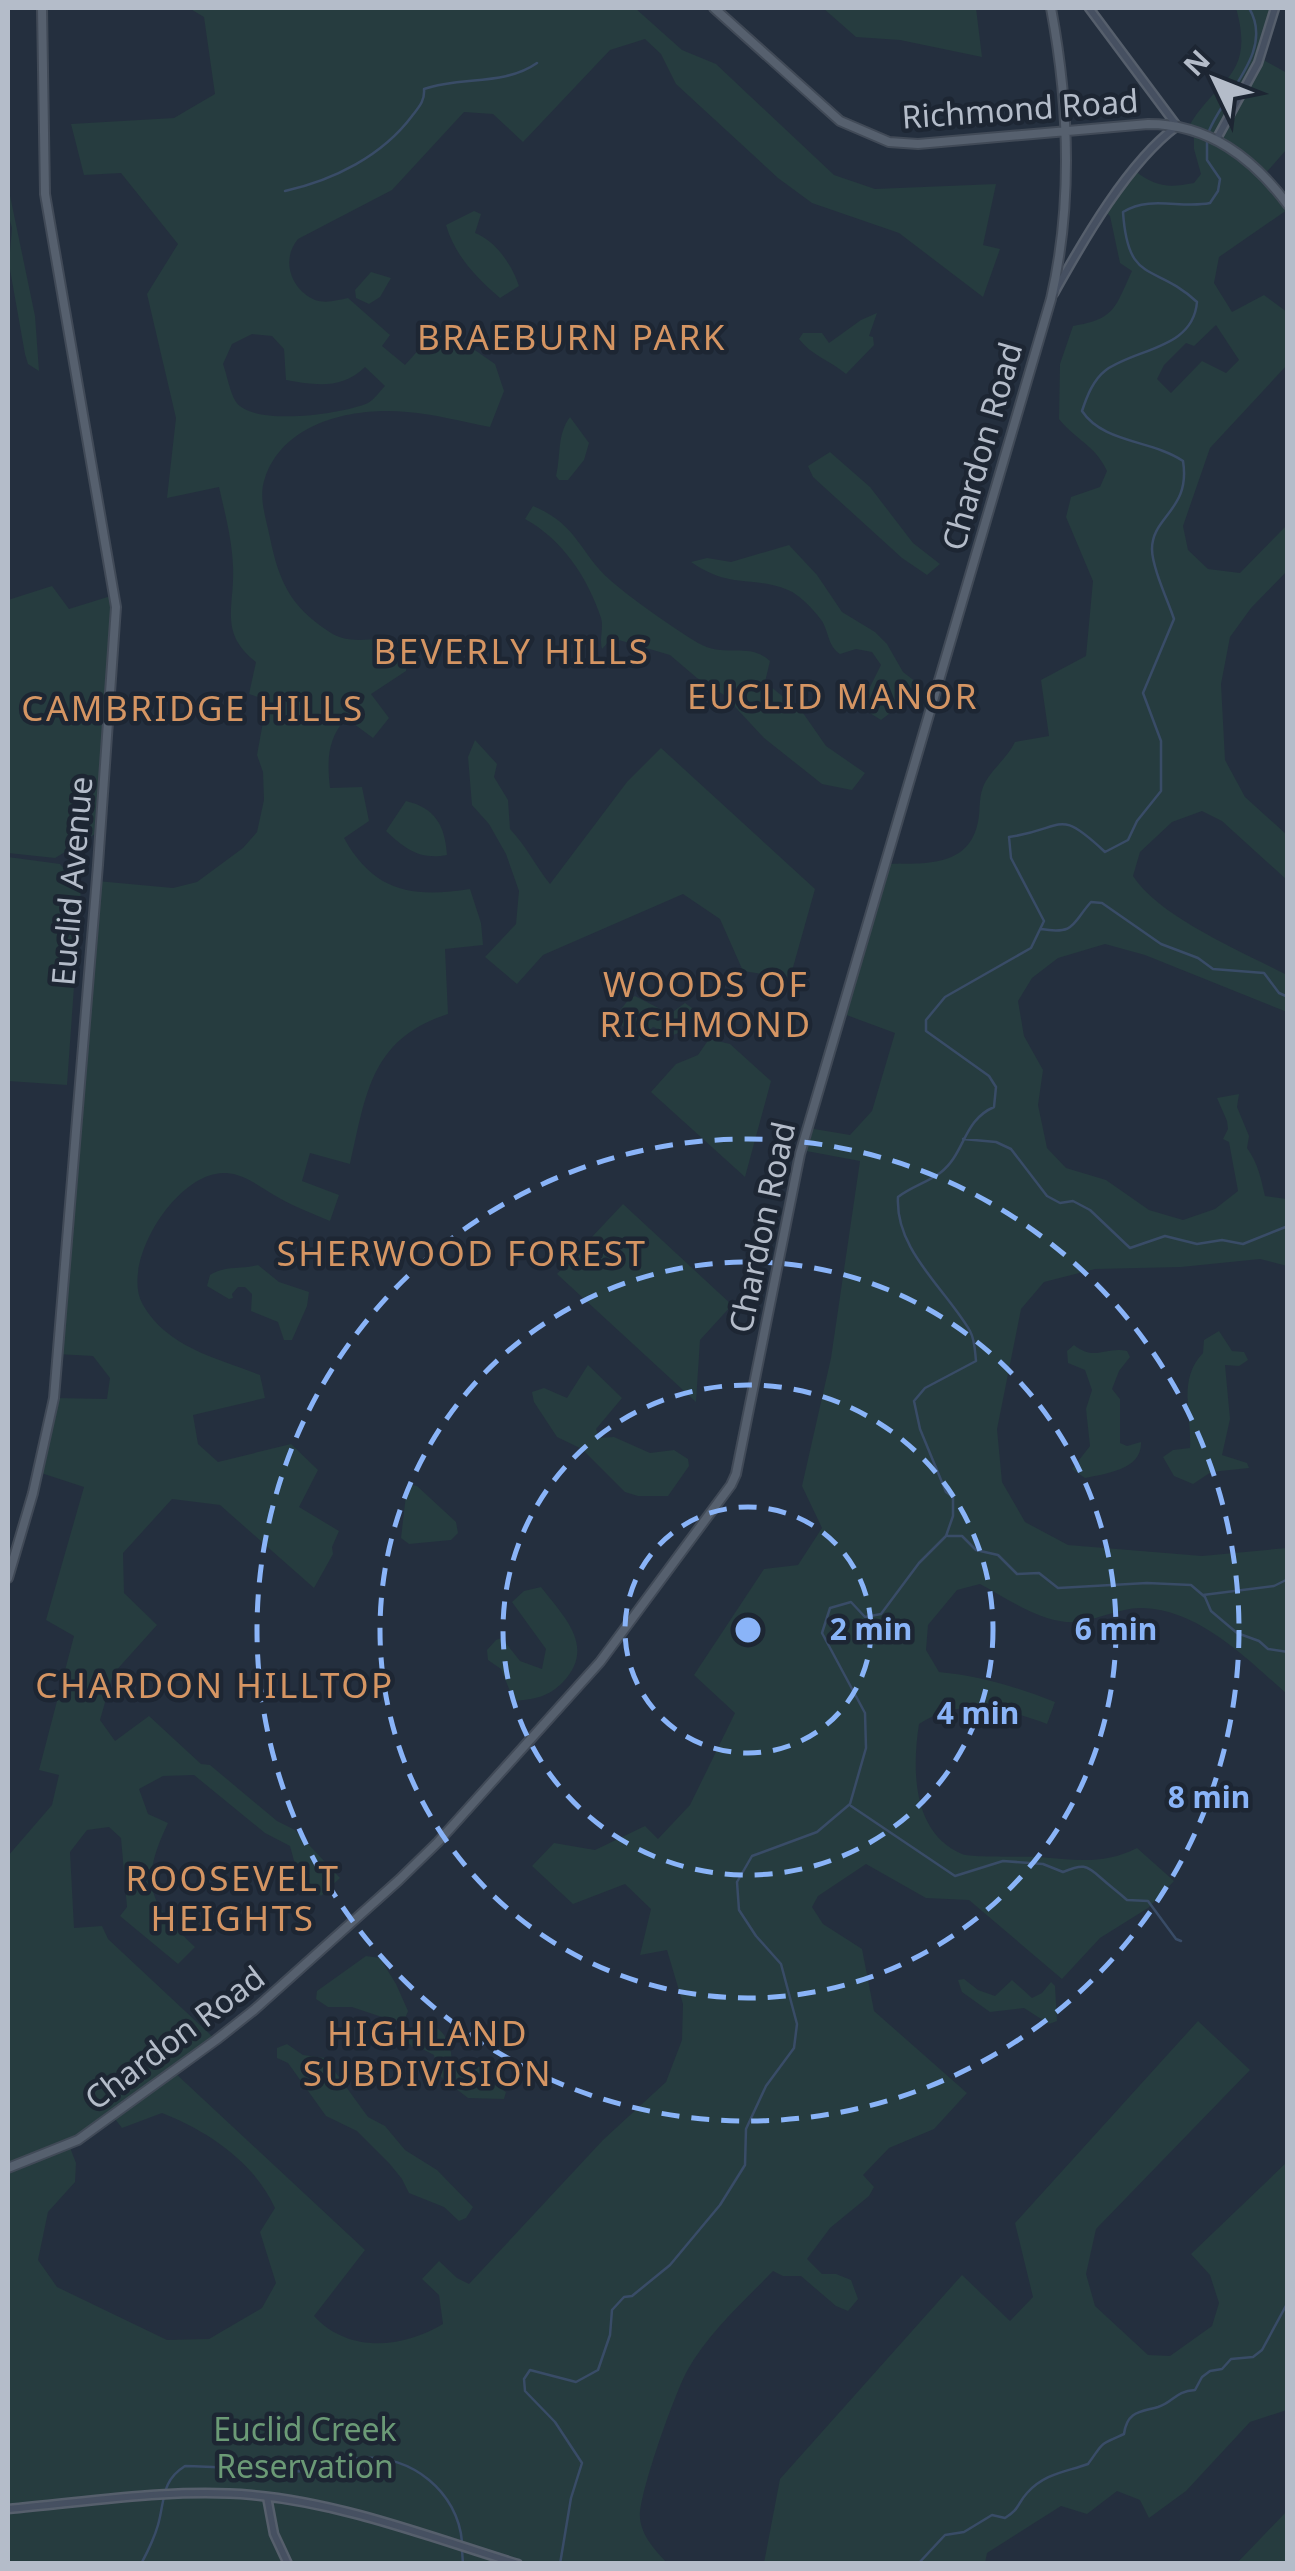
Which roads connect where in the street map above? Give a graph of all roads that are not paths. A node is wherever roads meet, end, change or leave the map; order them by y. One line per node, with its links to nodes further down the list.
1 (42, 8): 11 (main road, Euclid Avenue)
2 (714, 8): 7 (main road, Richmond Road)
3 (1051, 8): 7 (main road, Chardon Road)
4 (1089, 8): 6 (street)
5 (1275, 8): 8 (street)
6 (1177, 126): 7 (main road, Richmond Road); 8 (main road, Richmond Road); 10 (street)
7 (1065, 131): 10 (main road, Chardon Road)
8 (1216, 140): 9 (main road, Richmond Road)
9 (1288, 205)
10 (1051, 299): 12 (main road, Chardon Road)
11 (8, 1578)
12 (8, 2168)
13 (267, 2497): 14 (street); 15 (street); 16 (street)
14 (8, 2510)
15 (288, 2564)
16 (518, 2564)

